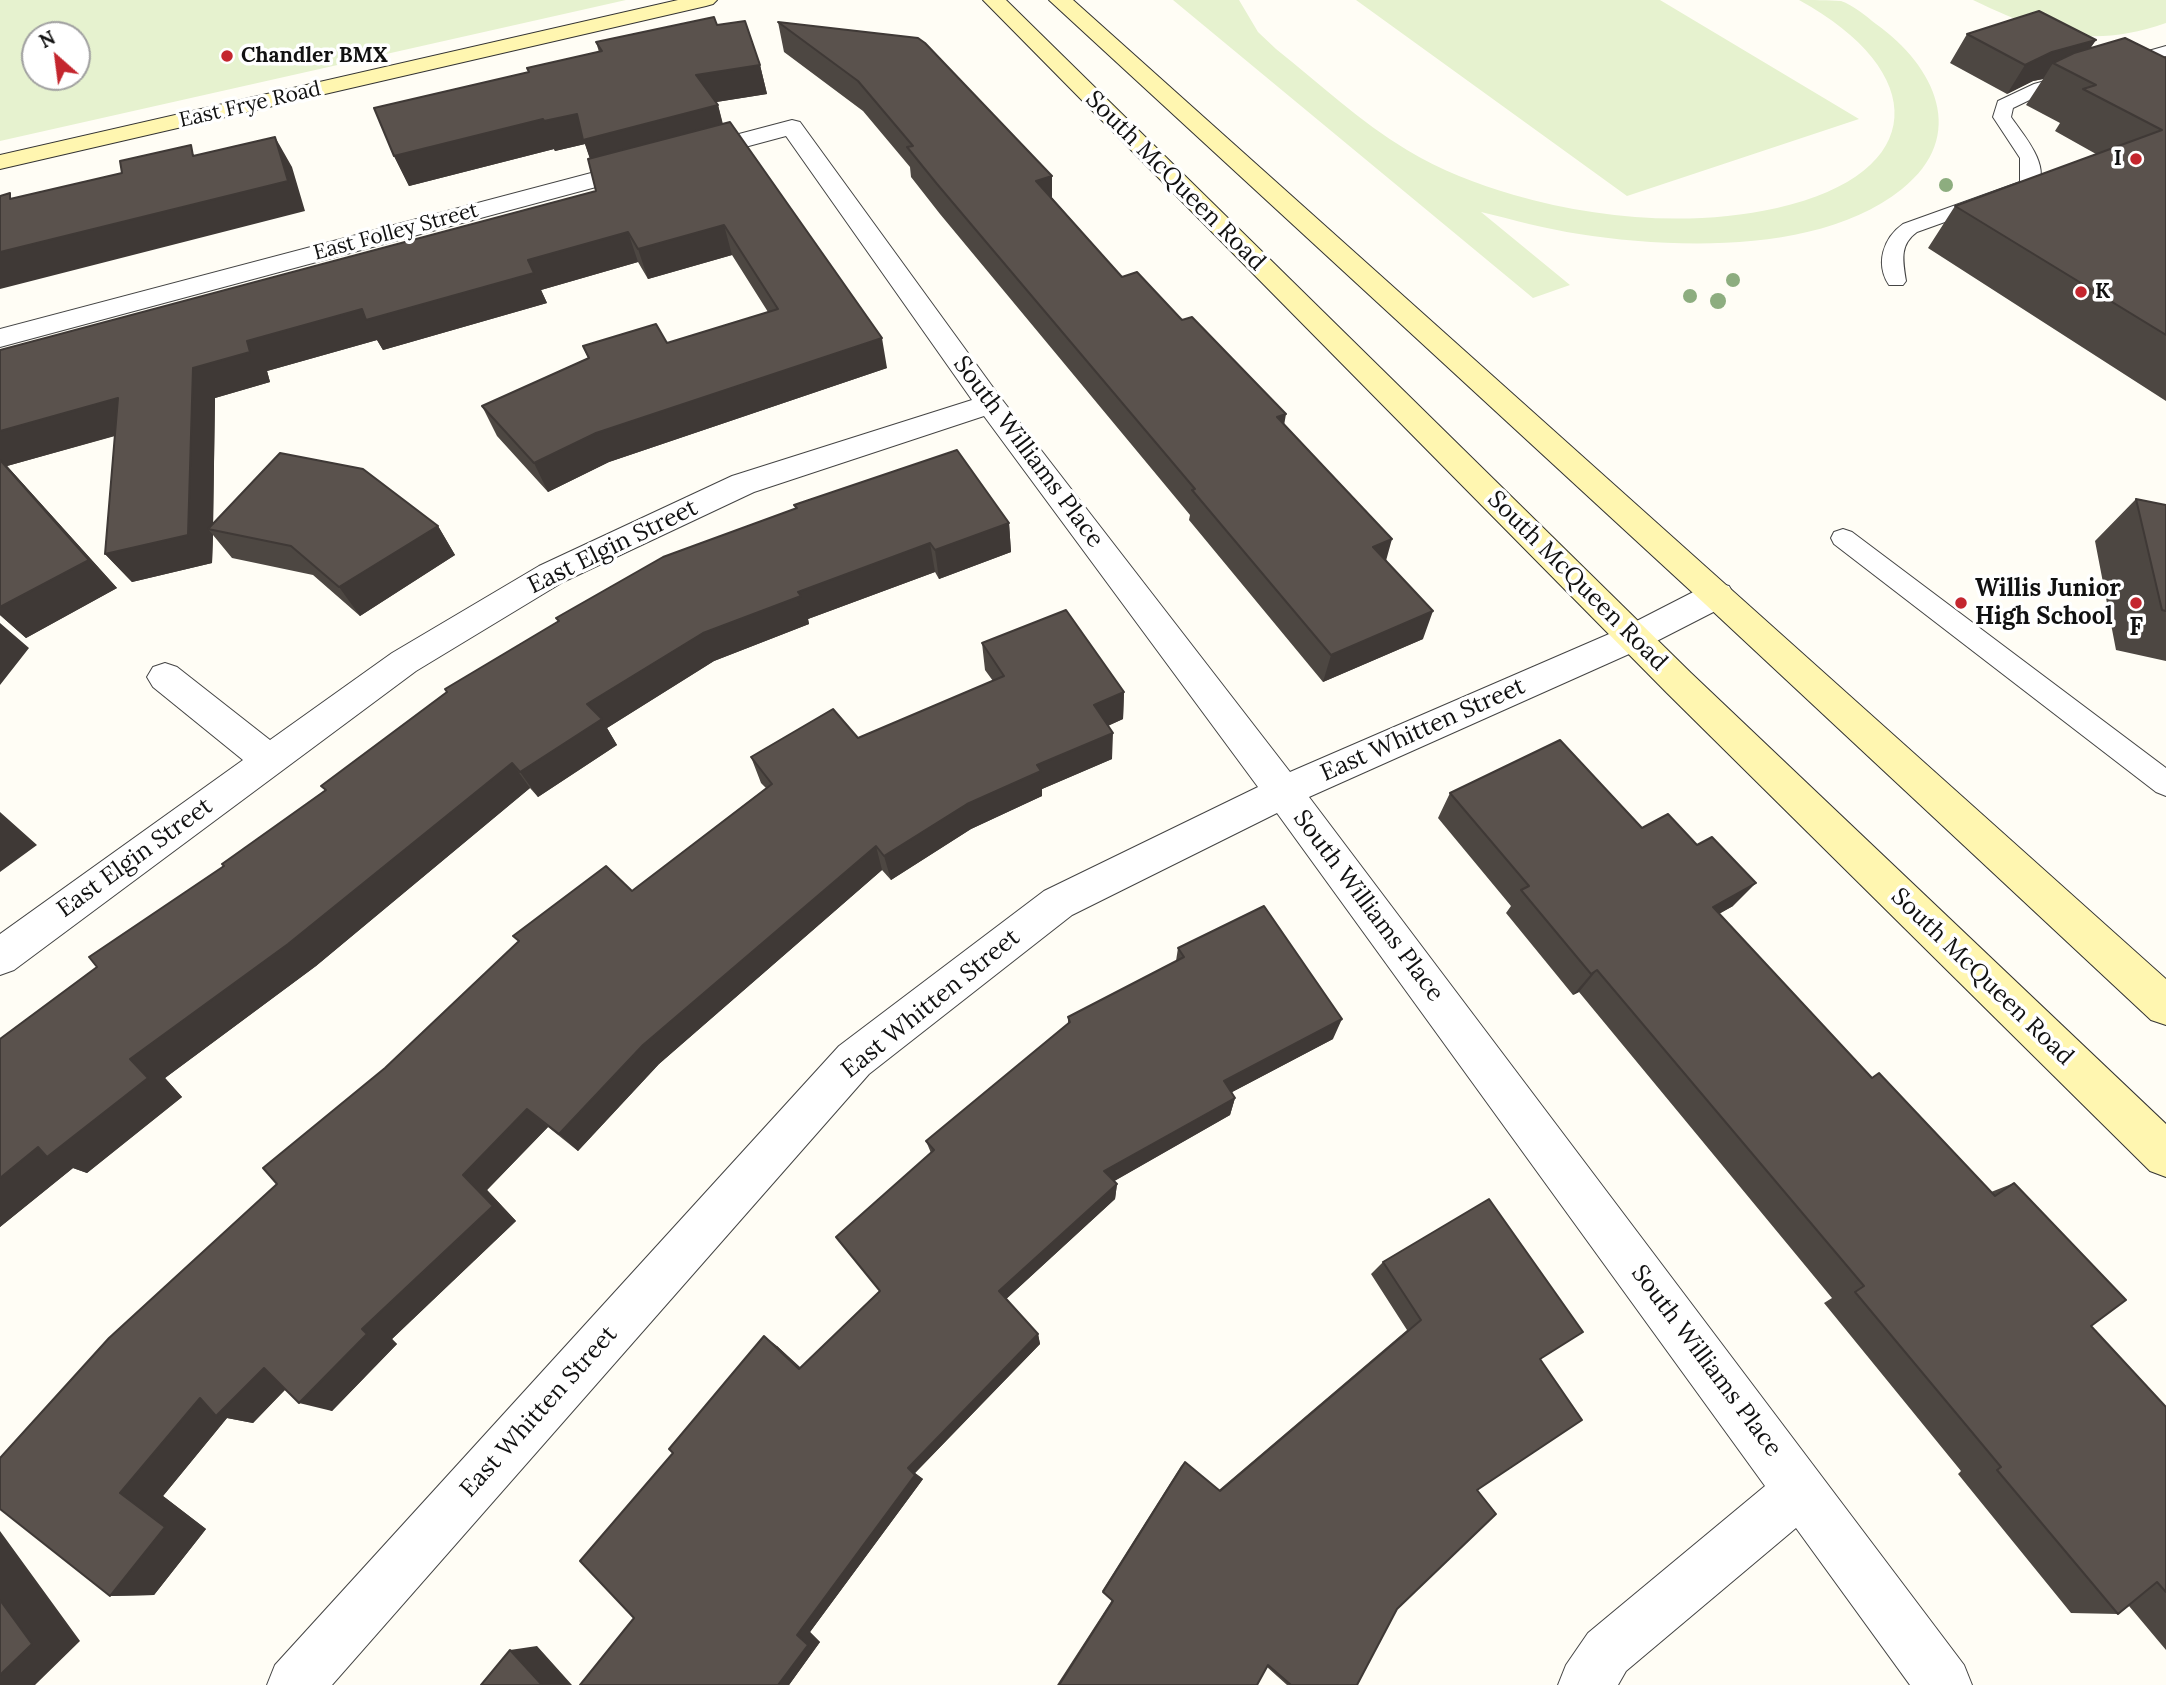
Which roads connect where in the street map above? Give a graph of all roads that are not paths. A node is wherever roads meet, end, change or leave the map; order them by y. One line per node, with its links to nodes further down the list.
1 (705, 0): 6 (main road, East Frye Road)
2 (994, 0): 12 (main road, South McQueen Road)
3 (1060, 0): 11 (main road, South McQueen Road)
4 (2166, 51): 7 (lane)
5 (792, 127): 8 (street, East Folley Street); 9 (street, South Williams Place)
6 (0, 162)
7 (1896, 281)
8 (0, 338)
9 (990, 404): 14 (street, East Elgin Street); 16 (street, South Williams Place)
10 (1843, 538): 15 (lane)
11 (1717, 595): 12 (street, East Whitten Street); 18 (main road, South McQueen Road)
12 (1635, 637): 16 (street, East Whitten Street); 19 (main road, South McQueen Road)
13 (165, 677): 14 (street)
14 (270, 760): 17 (street, East Elgin Street)
15 (2166, 784)
16 (1283, 792): 20 (street, South Williams Place); 21 (street, East Whitten Street)
17 (0, 957)
18 (2166, 1006)
19 (2166, 1155)
20 (1801, 1490): 22 (street); 23 (street, South Williams Place)
21 (295, 1685)
22 (1586, 1685)
23 (1944, 1685)

